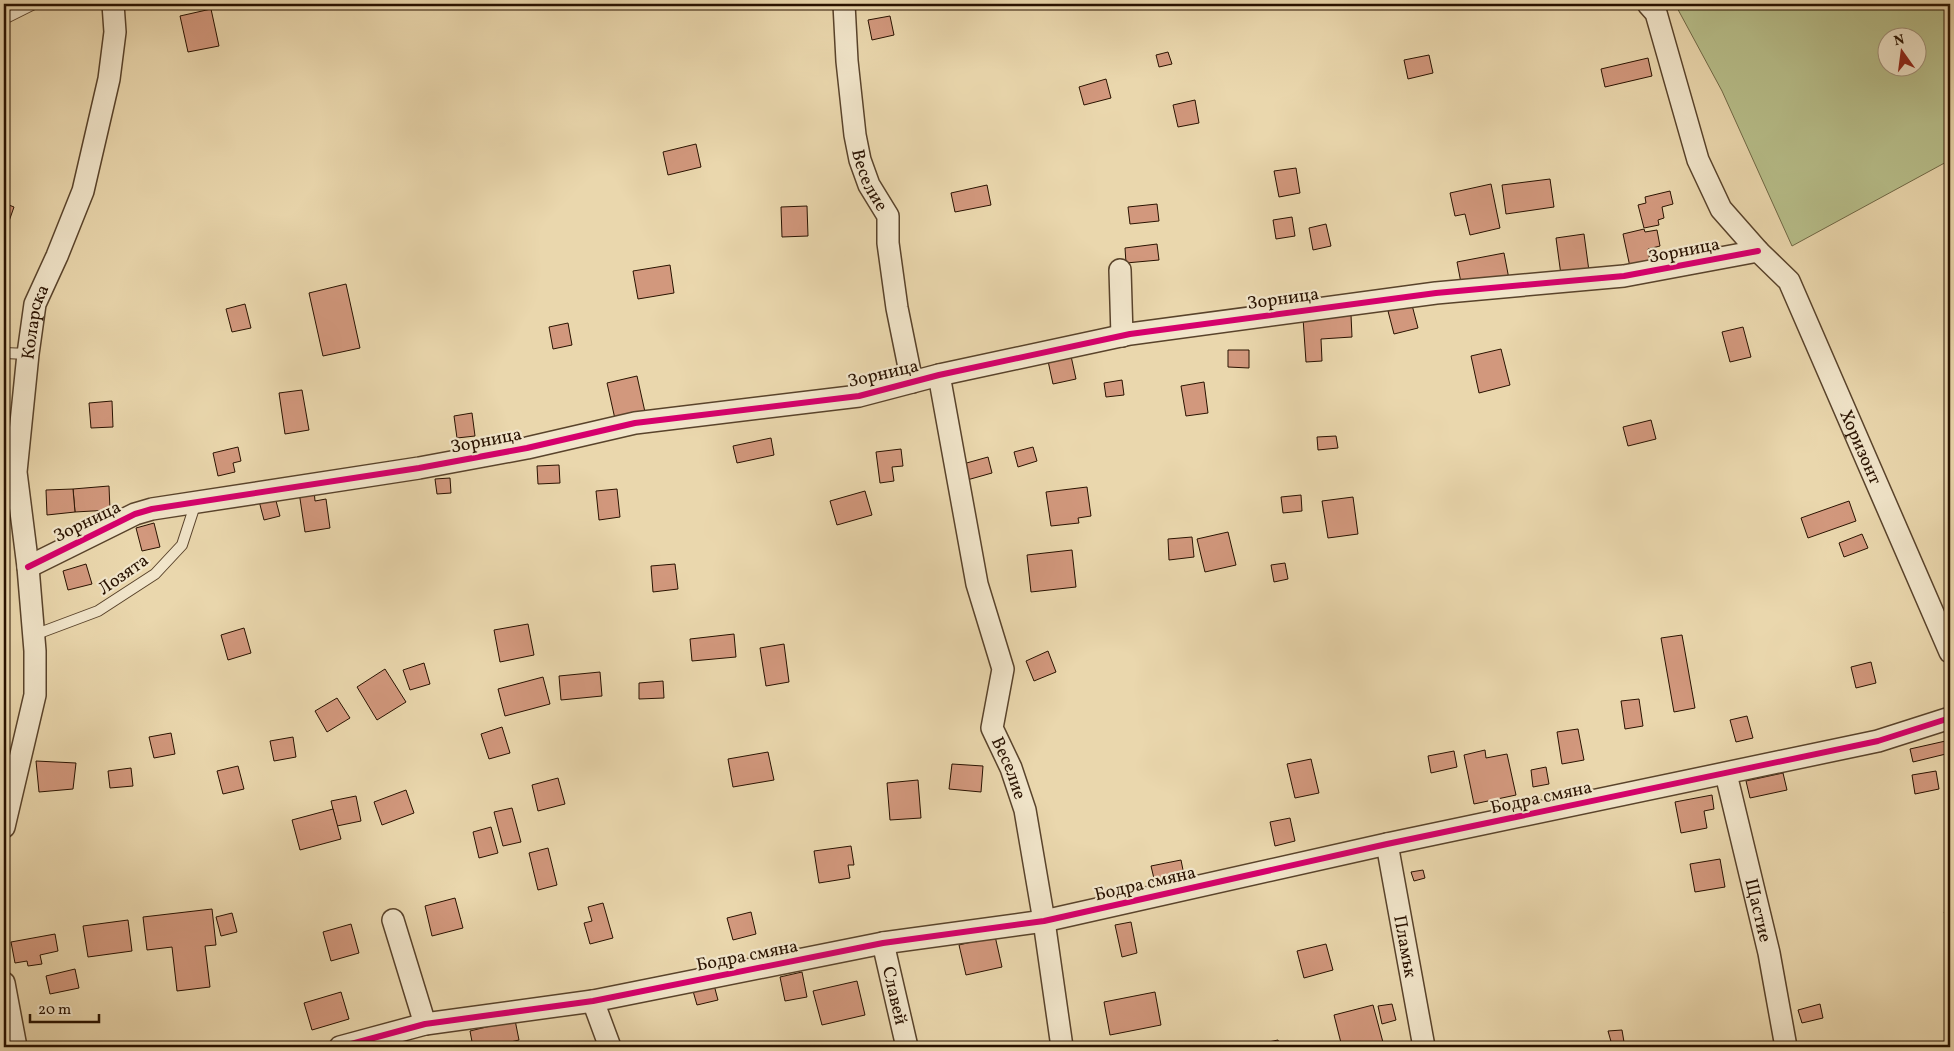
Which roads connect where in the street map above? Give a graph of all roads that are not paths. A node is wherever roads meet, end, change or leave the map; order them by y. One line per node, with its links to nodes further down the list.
1 (34, 4): 5 (lane)
2 (114, 4): 10 (street, Коларска)
3 (844, 4): 12 (street, Веселие)
4 (1648, 4): 6 (street, Хоризонт)
5 (4, 20)
6 (1758, 251): 8 (street, Зорница); 17 (street, Хоризонт)
7 (1120, 270): 8 (street)
8 (1122, 336): 11 (street, Зорница)
9 (4, 353): 10 (lane)
10 (28, 354): 13 (street, Коларска)
11 (939, 374): 12 (street, Зорница); 23 (street, Веселие)
12 (912, 382): 14 (street, Зорница)
13 (10, 472): 15 (street, Коларска)
14 (196, 502): 15 (street, Зорница); 16 (lane, Лозята)
15 (28, 567): 16 (street, Коларска)
16 (34, 635): 20 (street, Коларска)
17 (1950, 652)
18 (1950, 718): 19 (street, Бодра смяна)
19 (1726, 774): 21 (street, Бодра смяна); 34 (street, Щастие)
20 (4, 827)
21 (1387, 844): 23 (street, Бодра смяна); 33 (street, Пламък)
22 (393, 920): 27 (street)
23 (1044, 921): 24 (street, Бодра смяна); 32 (street, Веселие)
24 (883, 943): 26 (street, Бодра смяна); 31 (street, Славей)
25 (4, 983): 28 (street)
26 (593, 1001): 27 (street, Бодра смяна); 30 (street)
27 (425, 1024): 29 (street, Бодра смяна)
28 (16, 1047)
29 (340, 1047)
30 (610, 1047)
31 (907, 1047)
32 (1062, 1047)
33 (1424, 1047)
34 (1786, 1047)

